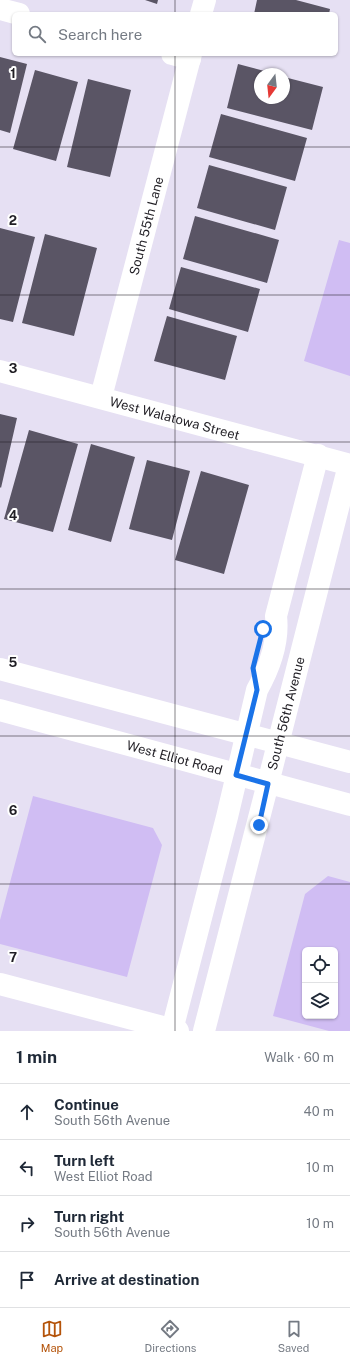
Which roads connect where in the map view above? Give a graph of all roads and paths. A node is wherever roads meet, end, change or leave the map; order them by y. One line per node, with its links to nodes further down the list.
1 (205, 0): 4 (street)
2 (0, 9): 3 (street)
3 (12, 12)
4 (202, 12)
5 (184, 56): 7 (street, South 55th Lane)
6 (0, 371): 7 (street, West Walatowa Street)
7 (101, 397): 8 (street, West Walatowa Street)
8 (318, 455): 9 (street, West Walatowa Street); 10 (street)
9 (350, 465): 11 (street, South 56th Avenue)
10 (276, 616): 11 (street); 14 (street)
11 (308, 625): 15 (street, South 56th Avenue)
12 (0, 669): 14 (street)
13 (0, 710): 17 (street, West Elliot Road)
14 (246, 734): 15 (street); 17 (street)
15 (278, 742): 16 (street); 18 (street, South 56th Avenue)
16 (350, 762)
17 (236, 775): 18 (street, West Elliot Road); 21 (street)
18 (268, 784): 19 (street, West Elliot Road); 22 (street, South 56th Avenue)
19 (350, 806)
20 (0, 984): 21 (street)
21 (175, 1030)
22 (204, 1031)

